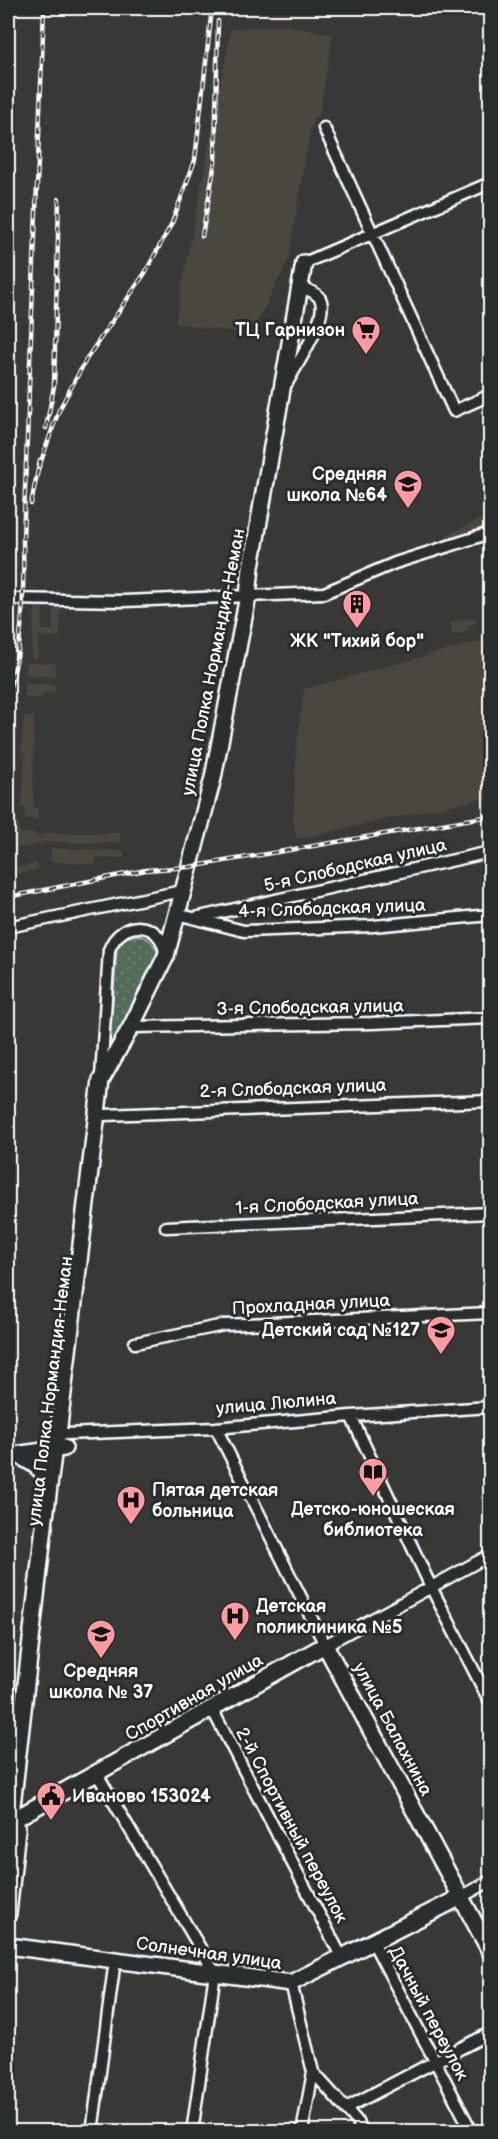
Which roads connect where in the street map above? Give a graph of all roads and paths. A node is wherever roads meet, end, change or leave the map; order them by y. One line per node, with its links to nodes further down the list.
1 (324, 128): 3 (street)
2 (490, 183): 3 (street)
3 (373, 234): 4 (street); 7 (street)
4 (304, 263): 5 (street, улица Полка Нормандия-Неман)
5 (298, 293): 6 (street, улица Полка Нормандия-Неман); 6 (street)
6 (281, 394): 9 (street, улица Полка Нормандия-Неман)
7 (490, 394)
8 (490, 533): 9 (street)
9 (248, 596): 10 (street); 12 (street, улица Полка Нормандия-Неман)
10 (8, 597)
11 (490, 852): 15 (street, 5-я Слободская улица)
12 (182, 891): 13 (street, улица Полка Нормандия-Неман); 16 (street)
13 (177, 914): 15 (street, 4-я Слободская улица); 17 (street, улица Полка Нормандия-Неман)
14 (490, 915): 15 (street, 4-я Слободская улица)
15 (192, 918)
16 (8, 927)
17 (166, 956): 19 (street, улица Полка Нормандия-Неман); 21 (street)
18 (490, 1018): 19 (street, 3-я Слободская улица)
19 (131, 1027): 20 (street, улица Полка Нормандия-Неман)
20 (115, 1053): 21 (street, улица Полка Нормандия-Неман); 23 (street, улица Полка Нормандия-Неман)
21 (100, 1080): 23 (street, улица Полка Нормандия-Неман)
22 (490, 1101): 23 (street, 2-я Слободская улица)
23 (100, 1115): 31 (street, улица Полка Нормандия-Неман)
24 (490, 1213): 25 (street, 1-я Слободская улица)
25 (166, 1227)
26 (490, 1313): 27 (street, Прохладная улица)
27 (135, 1343)
28 (490, 1407): 29 (street, улица Люлина)
29 (351, 1416): 30 (street, улица Люлина); 35 (street)
30 (216, 1428): 31 (street, улица Люлина); 36 (street, улица Балахнина)
31 (60, 1448): 32 (street, улица Люлина); 33 (street, улица Полка Нормандия-Неман); 41 (street, улица Полка Нормандия-Неман)
32 (13, 1458): 33 (street)
33 (48, 1491): 39 (street, улица Полка Нормандия-Неман)
34 (490, 1555): 35 (street, Спортивная улица)
35 (431, 1587): 36 (street, Спортивная улица); 37 (street)
36 (325, 1645): 38 (street, Спортивная улица); 44 (street, улица Балахнина)
37 (490, 1702)
38 (212, 1709): 40 (street, Спортивная улица); 49 (street, 2-й Спортивный переулок)
39 (13, 1746): 41 (street, улица Полка Нормандия-Неман)
40 (97, 1774): 41 (street, Спортивная улица); 51 (street)
41 (14, 1817): 42 (street, улица Полка Нормандия-Неман); 45 (street, улица Полка Нормандия-Неман)
42 (8, 1841)
43 (490, 1881): 44 (street, Солнечная улица)
44 (461, 1897): 46 (street, Солнечная улица); 48 (street, улица Балахнина)
45 (8, 1914)
46 (373, 1942): 49 (street, Солнечная улица); 54 (street, Дачный переулок)
47 (8, 1946): 50 (street, Солнечная улица)
48 (490, 1951)
49 (342, 1958): 52 (street, Солнечная улица)
50 (114, 1960): 51 (street, Солнечная улица); 57 (street)
51 (215, 1973): 52 (street, Солнечная улица); 58 (street)
52 (291, 1983): 55 (street)
53 (490, 2034): 54 (street)
54 (436, 2061): 56 (street); 61 (street, Дачный переулок)
55 (313, 2072): 56 (street); 59 (street)
56 (346, 2108): 60 (street)
57 (92, 2132)
58 (192, 2132)
59 (302, 2132)
60 (362, 2132)
61 (472, 2132)

